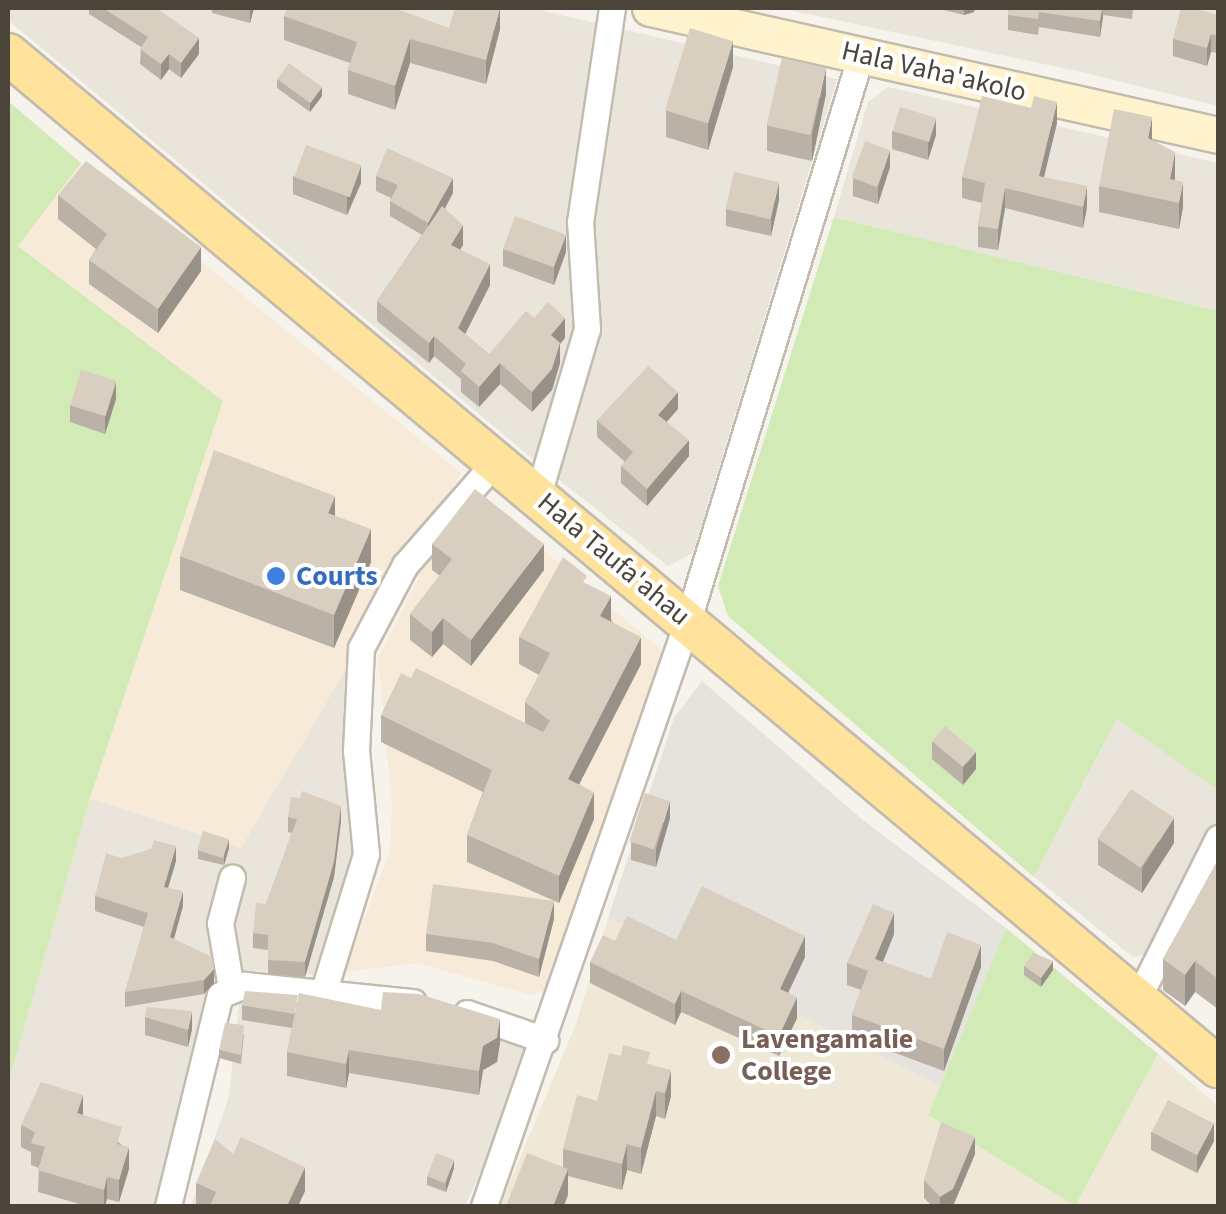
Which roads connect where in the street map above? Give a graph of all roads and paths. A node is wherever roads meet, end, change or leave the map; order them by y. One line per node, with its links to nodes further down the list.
1 (612, 8): 7 (street)
2 (650, 8): 4 (main road, Hala Vaha'akolo)
3 (8, 54): 6 (main road, Hala Taufa'ahau)
4 (861, 55): 5 (main road, Hala Vaha'akolo); 8 (street)
5 (1218, 135)
6 (496, 460): 7 (main road, Hala Taufa'ahau); 12 (street)
7 (538, 495): 8 (main road, Hala Taufa'ahau)
8 (688, 620): 13 (main road, Hala Taufa'ahau); 14 (street)
9 (1218, 838): 13 (street)
10 (232, 878): 11 (street)
11 (231, 988): 12 (street); 16 (street)
12 (324, 990): 14 (street)
13 (1138, 998): 15 (main road, Hala Taufa'ahau)
14 (545, 1040): 17 (street)
15 (1218, 1067)
16 (168, 1206)
17 (484, 1206)

